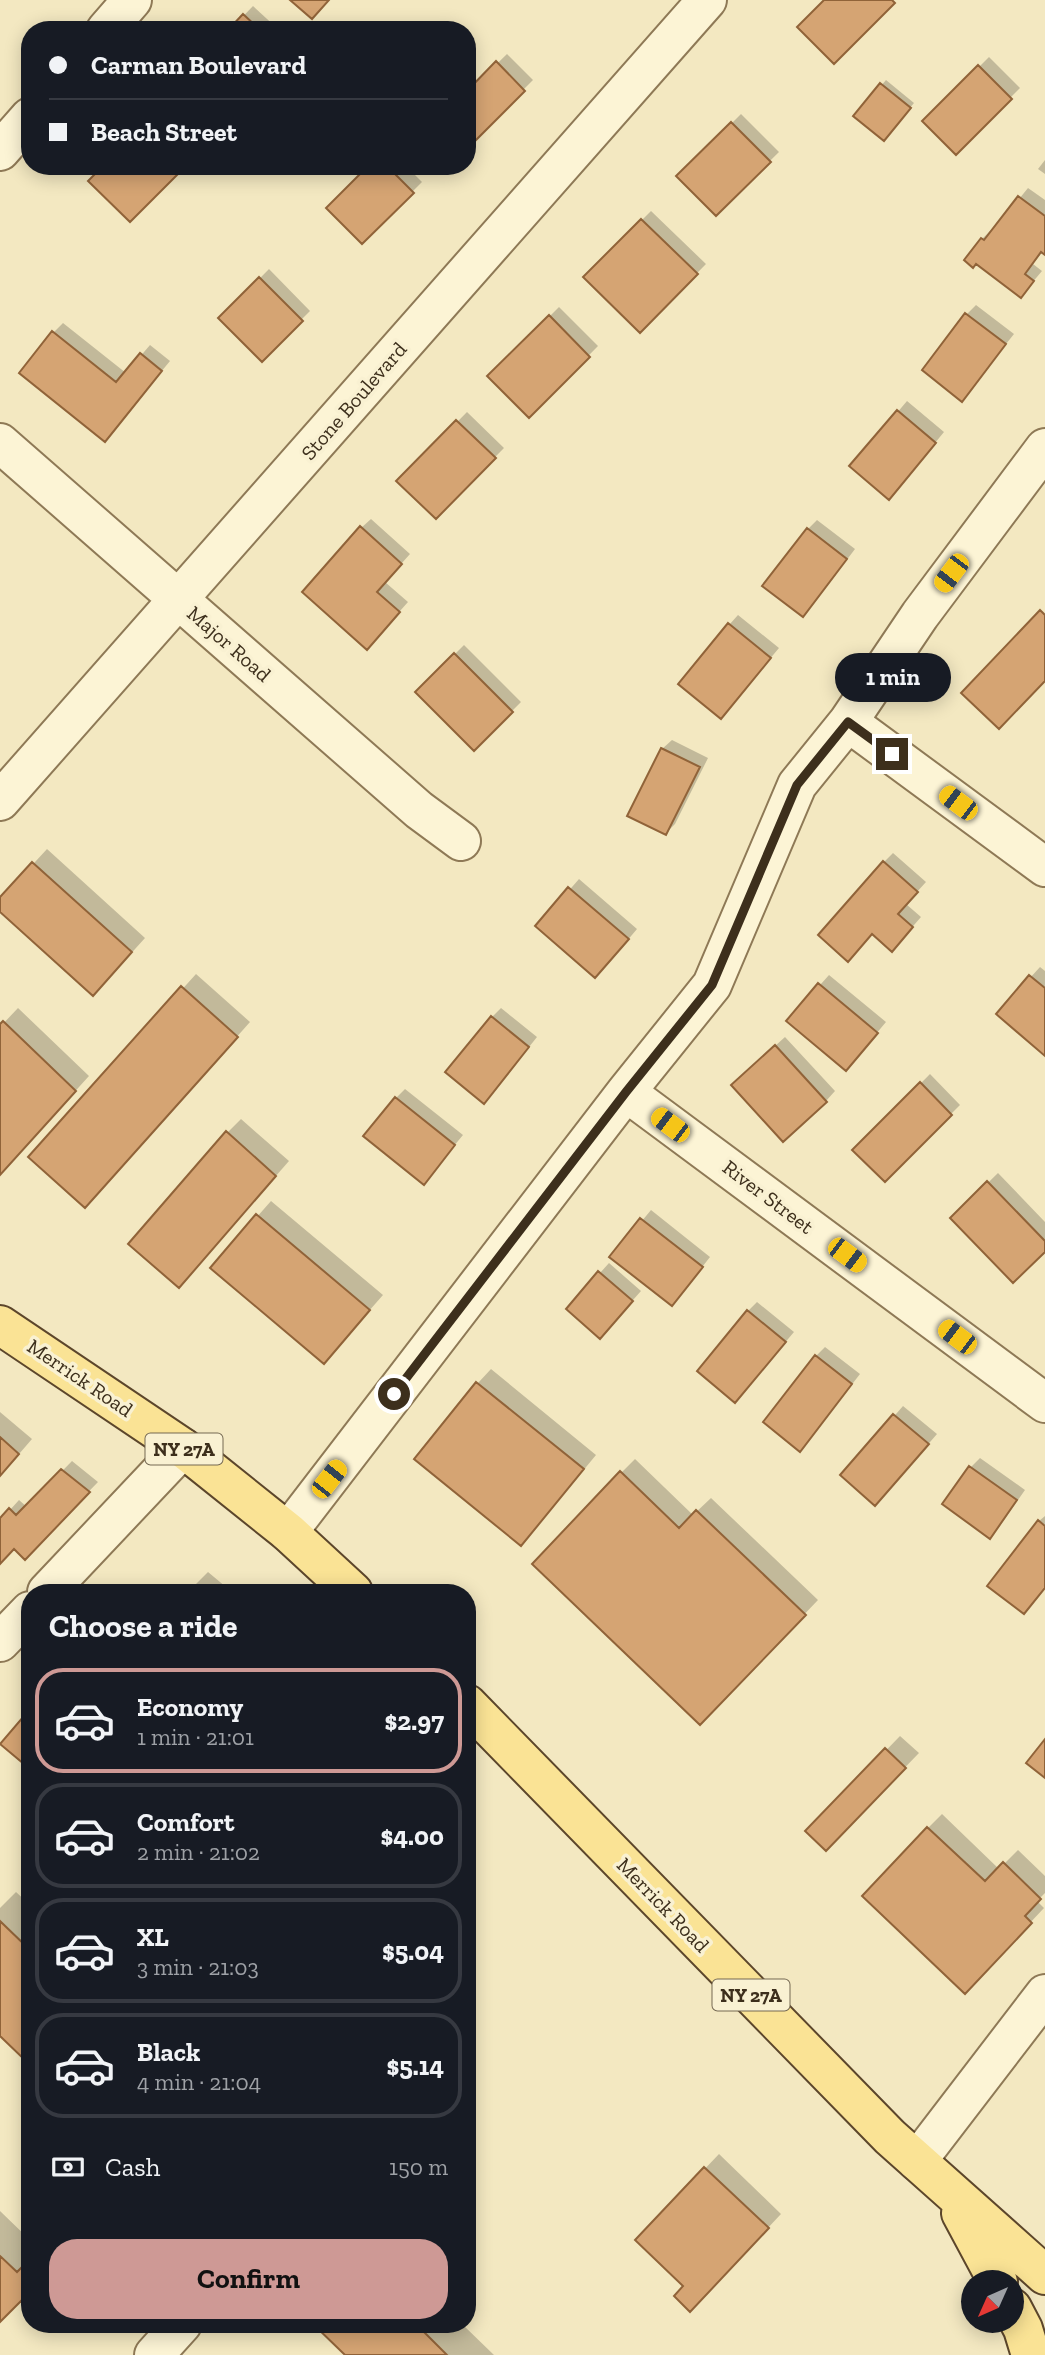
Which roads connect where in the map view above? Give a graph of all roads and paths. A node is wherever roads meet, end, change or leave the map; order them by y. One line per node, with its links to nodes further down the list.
1 (132, 0): 3 (street)
2 (707, 0): 8 (street, Stone Boulevard)
3 (114, 21)
4 (21, 127): 5 (street)
5 (0, 151)
6 (0, 443): 8 (street, Major Road)
7 (1045, 447): 9 (street)
8 (178, 600): 10 (street, Stone Boulevard); 11 (street, Major Road)
9 (848, 722): 12 (street); 13 (street)
10 (0, 801)
11 (461, 841)
12 (1045, 867)
13 (626, 1092): 15 (street, River Street); 17 (street)
14 (0, 1325): 16 (main road, Merrick Road / NY 27A)
15 (1045, 1403)
16 (183, 1448): 17 (main road, Merrick Road / NY 27A); 18 (street)
17 (288, 1532): 19 (main road, Merrick Road / NY 27A)
18 (55, 1584)
19 (344, 1584)
20 (21, 1620): 21 (street)
21 (0, 1642)
22 (476, 1713): 24 (main road, Merrick Road / NY 27A)
23 (1045, 1994): 24 (street)
24 (917, 2161): 25 (main road, Merrick Road / NY 27A)
25 (950, 2192): 26 (main road); 27 (main road, Merrick Road / NY 27A)
26 (992, 2270)
27 (1045, 2275)
28 (1024, 2332): 31 (main road)
29 (175, 2333): 30 (street)
30 (154, 2355)
31 (1031, 2355)

